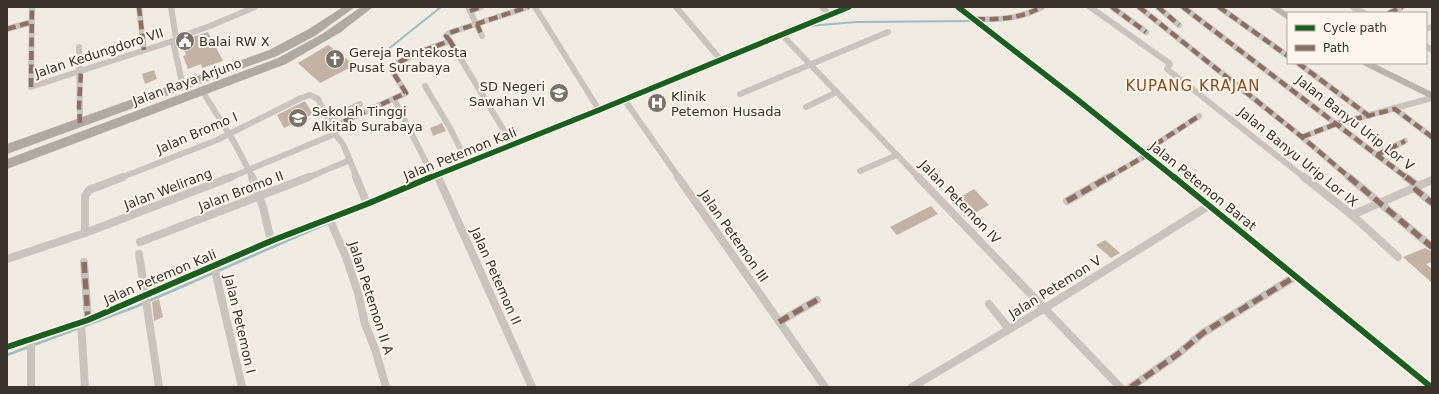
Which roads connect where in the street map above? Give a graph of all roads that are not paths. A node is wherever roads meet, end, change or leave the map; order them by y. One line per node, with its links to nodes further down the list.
1 (32, 7): 28 (street)
2 (139, 7): 39 (street)
3 (171, 7): 36 (street)
4 (255, 7): 36 (street, Jalan Kedungdoro VII)
5 (350, 7): 48 (highway, Jalan Raya Arjuno)
6 (368, 7): 50 (highway, Jalan Raya Arjuno)
7 (481, 7): 23 (street)
8 (528, 7): 29 (street)
9 (536, 7): 59 (street)
10 (676, 7): 41 (street)
11 (822, 7): 25 (street)
12 (849, 7): 25 (street, Jalan Petemon Kali)
13 (958, 7): 27 (street, Jalan Petemon Barat)
14 (1042, 7): 27 (street)
15 (1090, 7): 92 (street, Jalan Banyu Urip Lor IX)
16 (1112, 7): 33 (street)
17 (1139, 7): 68 (street)
18 (1158, 7): 30 (street)
19 (1183, 7): 64 (street, Jalan Banyu Urip Lor V)
20 (1219, 7): 40 (street)
21 (1273, 7): 26 (main road)
22 (1402, 7): 24 (street)
23 (469, 9): 29 (street)
24 (1391, 12)
25 (830, 15): 35 (street, Jalan Petemon Kali)
26 (1287, 16)
27 (974, 19): 75 (street, Jalan Petemon Barat)
28 (32, 22): 31 (street); 46 (street, Jalan Kedungdoro VII)
29 (476, 24): 34 (street); 37 (street)
30 (1179, 25)
31 (7, 29)
32 (888, 32): 45 (street)
33 (1146, 32)
34 (482, 36)
35 (783, 36): 41 (street, Jalan Petemon Kali); 45 (street, Jalan Petemon IV)
36 (175, 39): 39 (street, Jalan Kedungdoro VII); 48 (street)
37 (450, 41): 54 (street, Jalan Welirang); 72 (street)
38 (79, 47): 46 (street)
39 (144, 50): 46 (street, Jalan Kedungdoro VII)
40 (1287, 55)
41 (720, 59): 55 (street, Jalan Petemon Kali)
42 (1299, 64): 61 (street)
43 (1368, 64): 53 (main road)
44 (1381, 64): 49 (main road)
45 (811, 65): 51 (street, Jalan Petemon IV); 52 (street)
46 (81, 71): 63 (street)
47 (425, 86): 79 (street)
48 (183, 87): 63 (highway, Jalan Raya Arjuno)
49 (1432, 89)
50 (203, 92): 67 (street); 71 (highway, Jalan Raya Arjuno)
51 (837, 92): 57 (street); 76 (street, Jalan Petemon IV)
52 (740, 94)
53 (1432, 97): 58 (street)
54 (394, 99): 65 (street, Jalan Welirang); 83 (street, Jalan Petemon II)
55 (625, 101): 59 (street, Jalan Petemon Kali); 108 (street, Jalan Petemon III)
56 (360, 104): 62 (street)
57 (806, 107)
58 (1395, 109): 61 (street); 69 (street)
59 (599, 110): 72 (street, Jalan Petemon Kali)
60 (1199, 116): 75 (street)
61 (1369, 116): 64 (street)
62 (328, 120): 65 (street, Jalan Bromo I); 67 (street, Jalan Bromo I)
63 (80, 124): 66 (highway, Jalan Raya Arjuno)
64 (1336, 124): 68 (street); 77 (street, Jalan Banyu Urip Lor V)
65 (334, 131): 78 (street, Jalan Bromo I); 81 (street, Jalan Welirang)
66 (52, 133): 71 (highway); 73 (highway, Jalan Raya Arjuno); 74 (highway)
67 (230, 134): 81 (street); 94 (street, Jalan Bromo I)
68 (1302, 136): 88 (street)
69 (1432, 137)
70 (1405, 141): 77 (street)
71 (61, 144): 74 (highway, Jalan Raya Arjuno)
72 (512, 144): 79 (street, Jalan Petemon Kali)
73 (7, 149)
74 (48, 149): 80 (highway, Jalan Raya Arjuno)
75 (1145, 153): 87 (street); 91 (street, Jalan Petemon Barat)
76 (898, 155): 82 (street); 107 (street, Jalan Petemon IV)
77 (1377, 155): 85 (street, Jalan Banyu Urip Lor V)
78 (350, 160): 86 (street, Jalan Bromo II); 90 (street, Jalan Bromo I)
79 (467, 162): 83 (street, Jalan Petemon Kali)
80 (7, 164)
81 (249, 170): 86 (street); 94 (street, Jalan Welirang)
82 (860, 170)
83 (437, 176): 90 (street, Jalan Petemon Kali); 118 (street, Jalan Petemon II)
84 (1432, 180): 85 (street)
85 (1416, 187): 88 (street); 89 (street, Jalan Banyu Urip Lor V)
86 (260, 196): 95 (street); 96 (street, Jalan Bromo II)
87 (1067, 201)
88 (1380, 203): 92 (street); 97 (street)
89 (1432, 203)
90 (367, 204): 93 (street, Jalan Petemon Kali)
91 (1210, 205): 103 (street, Jalan Petemon Barat); 107 (street, Jalan Petemon V)
92 (1352, 215): 99 (street, Jalan Banyu Urip Lor IX)
93 (330, 220): 95 (street, Jalan Petemon Kali); 117 (street, Jalan Petemon II A)
94 (85, 233): 100 (street, Jalan Welirang)
95 (271, 241): 102 (street, Jalan Petemon Kali)
96 (140, 242)
97 (1432, 247)
98 (139, 254): 104 (street)
99 (1398, 257)
100 (7, 259)
101 (84, 262): 109 (street)
102 (215, 270): 104 (street, Jalan Petemon Kali); 116 (street, Jalan Petemon I)
103 (1296, 276): 122 (street); 123 (street, Jalan Petemon Barat)
104 (144, 300): 109 (street, Jalan Petemon Kali); 115 (street)
105 (817, 300): 108 (street)
106 (989, 304): 110 (street)
107 (1045, 308): 110 (street, Jalan Petemon V); 121 (street, Jalan Petemon IV)
108 (779, 322): 119 (street, Jalan Petemon III)
109 (83, 324): 111 (street, Jalan Petemon Kali); 114 (street)
110 (1009, 329): 120 (street, Jalan Petemon V)
111 (31, 345): 112 (street, Jalan Petemon Kali); 113 (street)
112 (7, 348)
113 (31, 387)
114 (85, 387)
115 (159, 387)
116 (242, 387)
117 (386, 387)
118 (532, 387)
119 (825, 387)
120 (912, 387)
121 (1120, 387)
122 (1131, 387)
123 (1431, 387)

